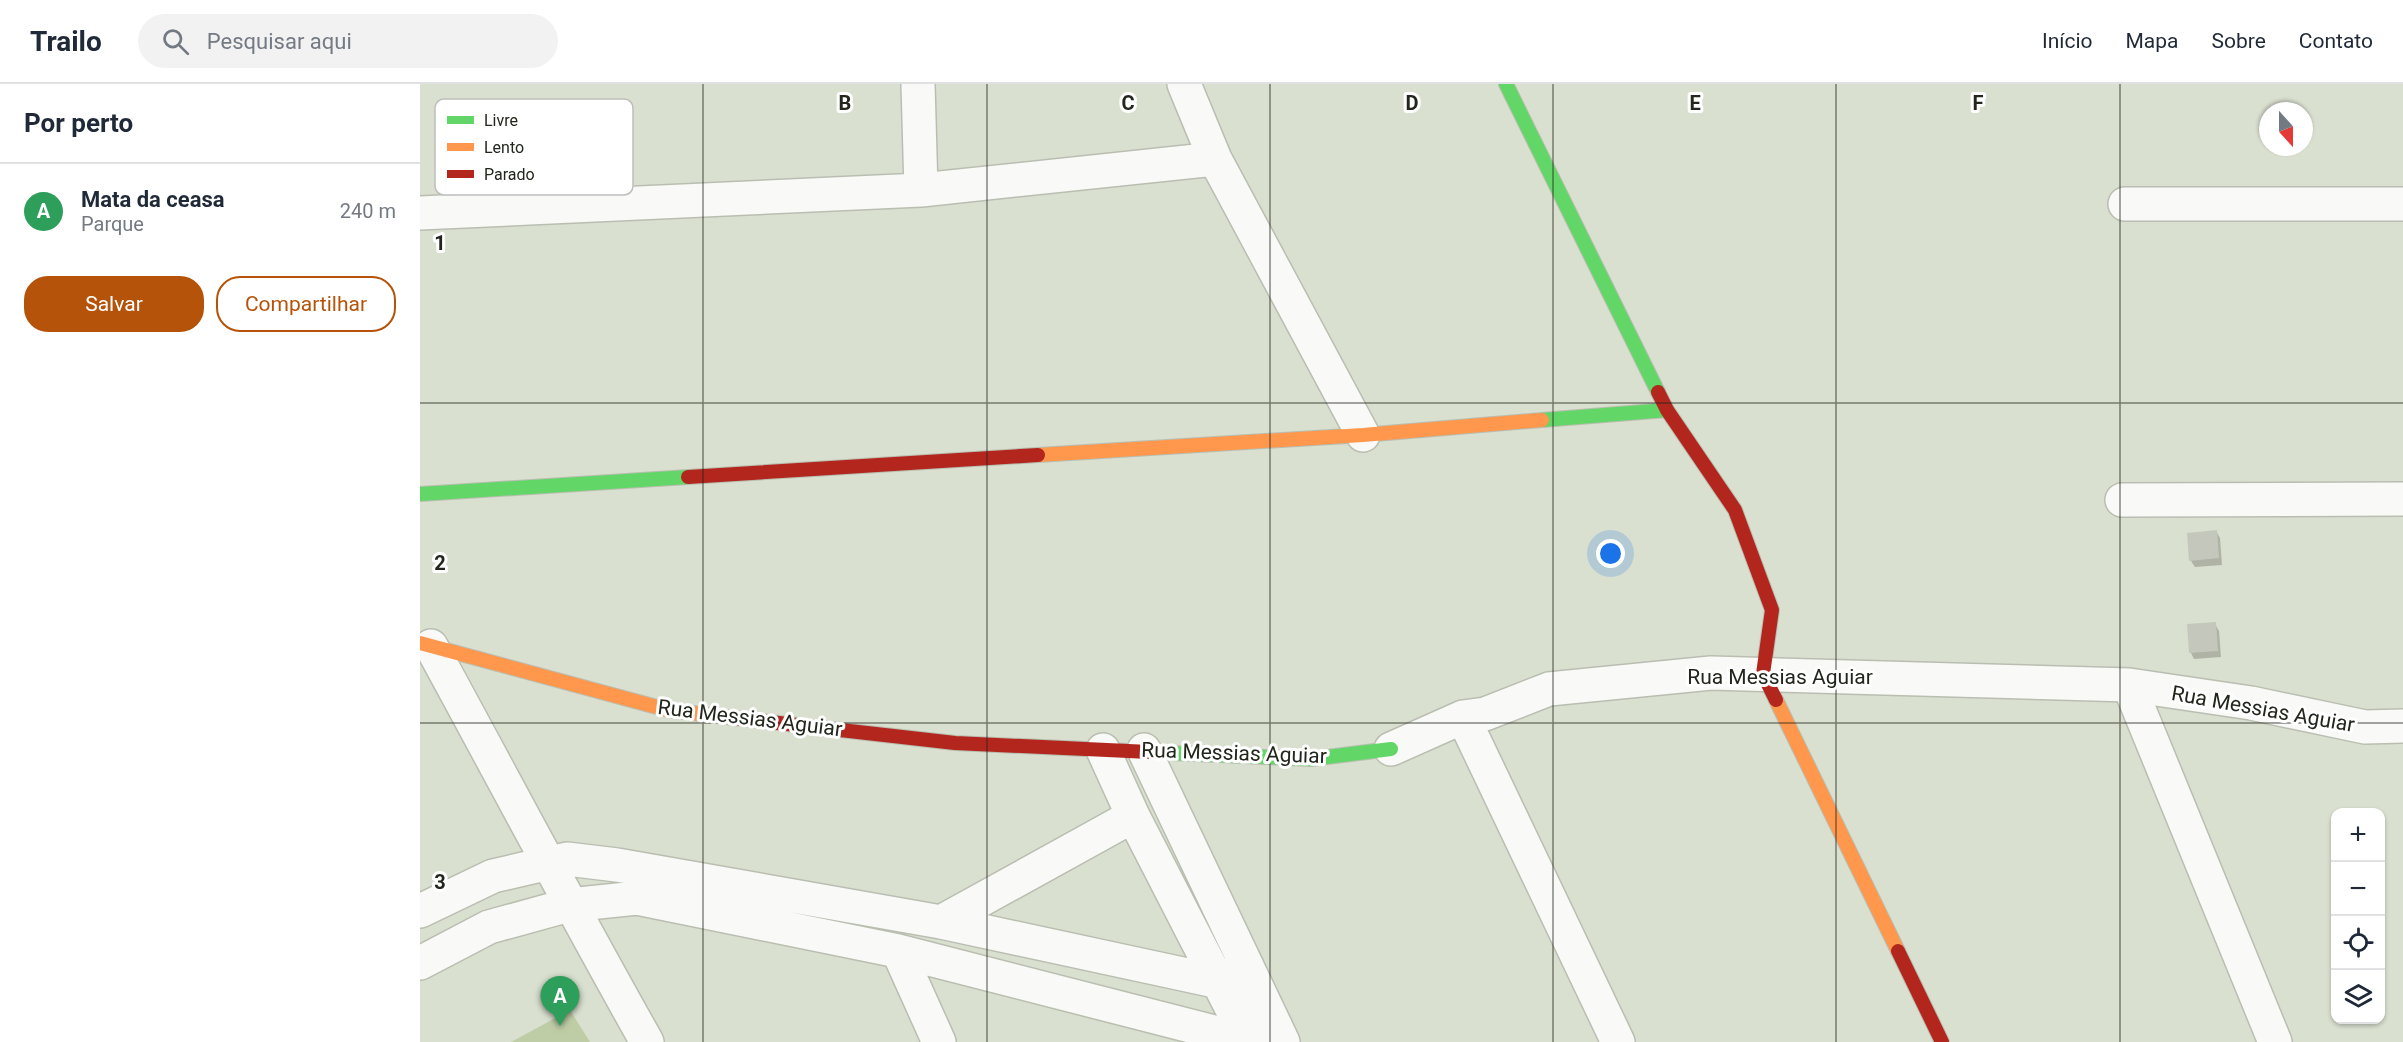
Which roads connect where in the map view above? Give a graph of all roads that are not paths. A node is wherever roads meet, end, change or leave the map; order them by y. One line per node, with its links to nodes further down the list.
1 (918, 84): 5 (street)
2 (1184, 84): 4 (street)
3 (1506, 84): 9 (street)
4 (1215, 159): 5 (street); 10 (street)
5 (921, 190): 8 (street)
6 (2125, 204): 7 (street)
7 (2403, 204)
8 (420, 213)
9 (1667, 410): 10 (street); 15 (street)
10 (1363, 435): 11 (street)
11 (420, 494)
12 (2403, 499): 13 (street)
13 (2122, 500)
14 (426, 645): 20 (street, Rua Messias Aguiar); 23 (street)
15 (1763, 674): 16 (street, Rua Messias Aguiar); 17 (street, Rua Messias Aguiar); 35 (street)
16 (2129, 685): 18 (street, Rua Messias Aguiar); 36 (street)
17 (1463, 717): 19 (street, Rua Messias Aguiar); 34 (street)
18 (2403, 726)
19 (1391, 749): 21 (street, Rua Messias Aguiar)
20 (1103, 750): 21 (street, Rua Messias Aguiar); 22 (street)
21 (1144, 750): 29 (street)
22 (1133, 816): 26 (street); 30 (street)
23 (551, 864): 24 (street); 25 (street); 26 (street)
24 (569, 905): 27 (street); 28 (street); 32 (street)
25 (420, 911)
26 (940, 922): 30 (street)
27 (898, 951): 31 (street); 33 (street)
28 (420, 963)
29 (1247, 966): 30 (street); 31 (street)
30 (1215, 981): 31 (street)
31 (1264, 1038)
32 (647, 1042)
33 (939, 1042)
34 (1618, 1042)
35 (1942, 1042)
36 (2275, 1042)

